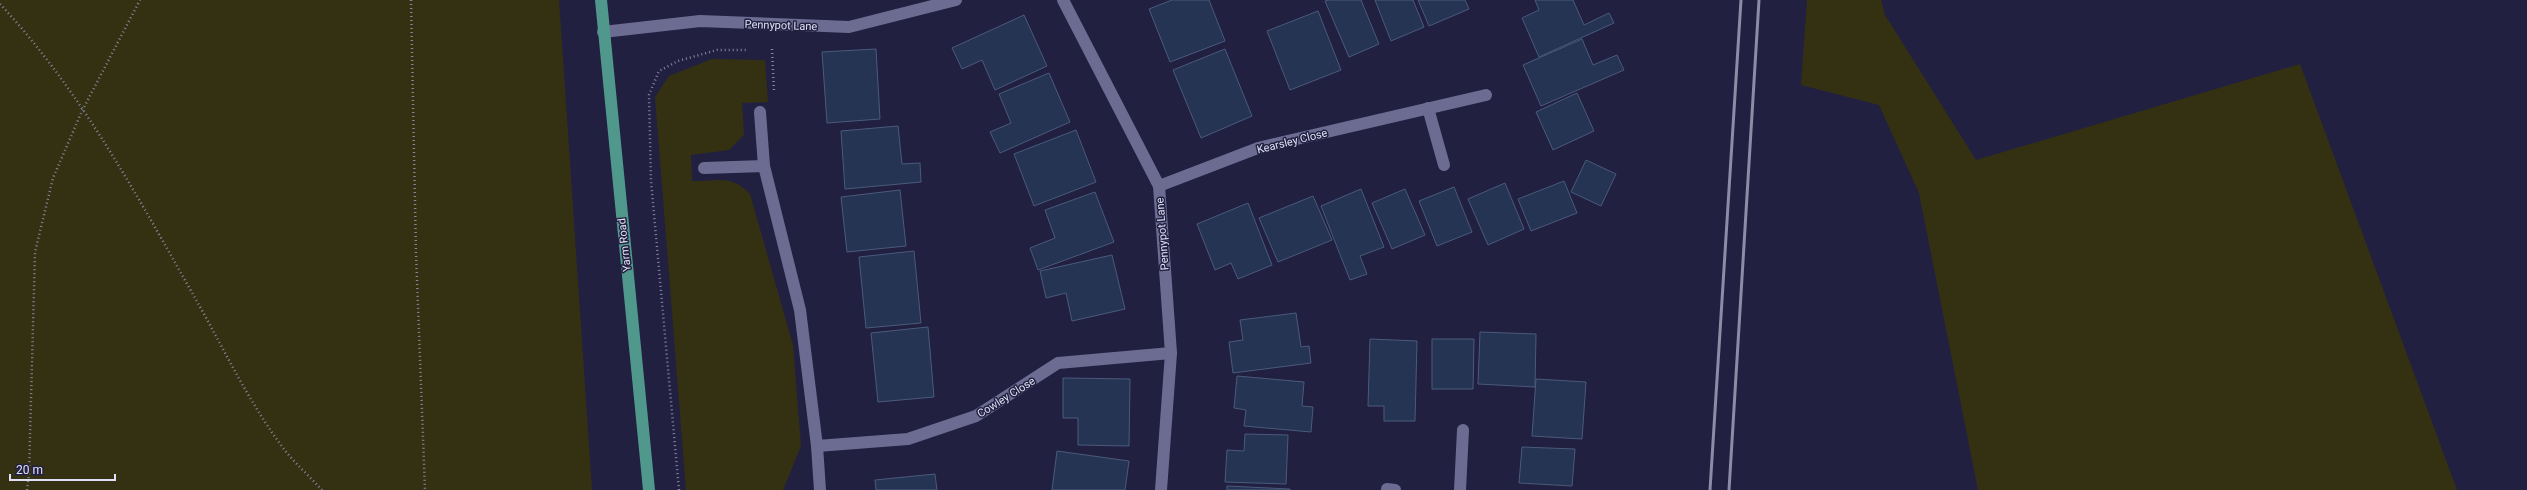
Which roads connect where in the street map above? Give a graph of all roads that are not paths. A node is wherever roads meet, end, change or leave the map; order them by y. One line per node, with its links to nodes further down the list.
1 (600, 0): 5 (main road, Yarm Road)
2 (956, 0): 4 (street, Pennypot Lane)
3 (1063, 0): 12 (street, Pennypot Lane)
4 (923, 5): 5 (street, Pennypot Lane)
5 (603, 32): 16 (main road, Yarm Road)
6 (1486, 95): 7 (street, Kearsley Close)
7 (1428, 108): 9 (street); 12 (street, Kearsley Close)
8 (760, 112): 10 (street)
9 (1444, 164)
10 (764, 166): 11 (street); 15 (street)
11 (704, 168)
12 (1159, 186): 13 (street, Pennypot Lane)
13 (1171, 353): 15 (street, Cowley Close); 18 (street, Pennypot Lane)
14 (1463, 430): 19 (street)
15 (817, 446): 17 (street)
16 (649, 490)
17 (820, 490)
18 (1162, 490)
19 (1460, 490)

